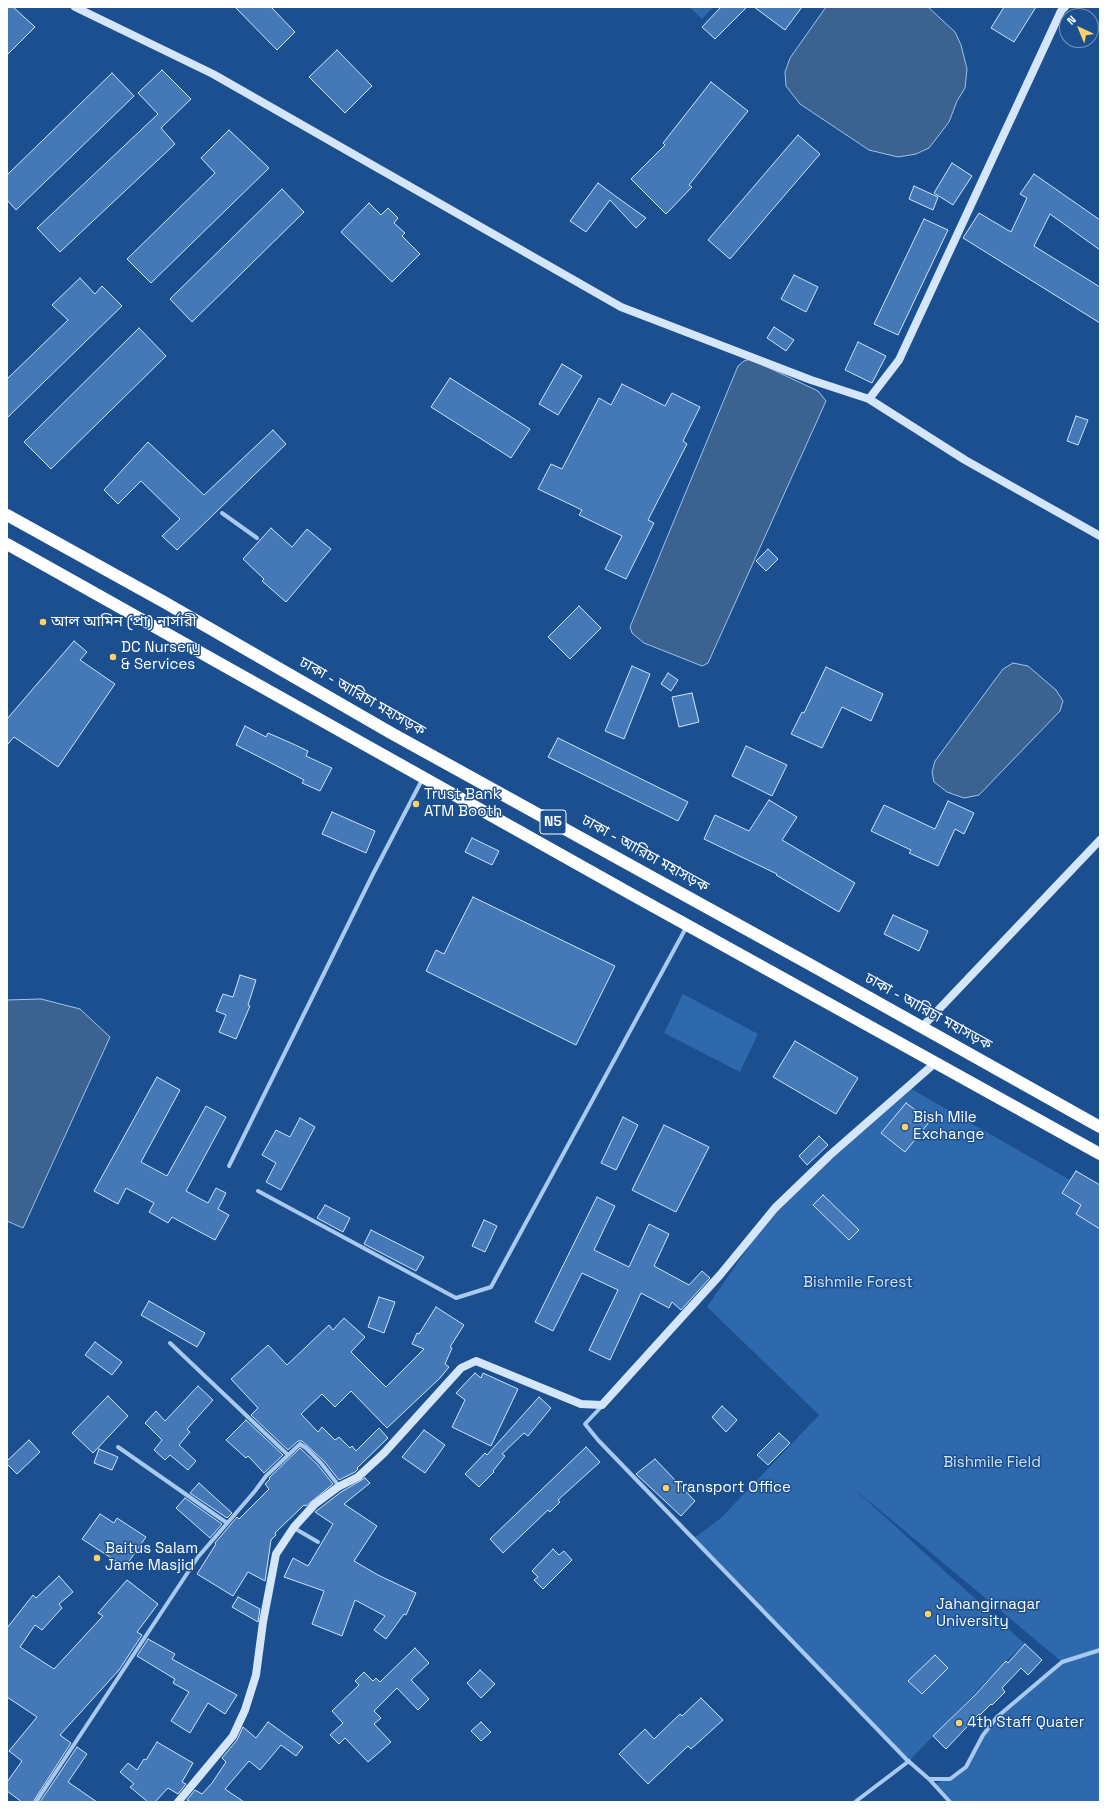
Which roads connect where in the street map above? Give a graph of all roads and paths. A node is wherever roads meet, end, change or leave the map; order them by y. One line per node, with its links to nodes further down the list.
1 (1065, 7): 3 (street)
2 (80, 8): 3 (street)
3 (868, 399): 6 (street)
4 (222, 513): 7 (street)
5 (7, 515): 12 (highway, ঢাকা - আরিচা মহাসড়ক / N5)
6 (1100, 536)
7 (257, 538)
8 (7, 544): 9 (highway, N5)
9 (423, 778): 11 (highway, N5); 16 (street)
10 (1100, 840): 12 (street)
11 (687, 925): 13 (highway, N5); 17 (street)
12 (922, 1027): 14 (highway, ঢাকা - আরিচা মহাসড়ক / N5)
13 (935, 1063): 15 (highway, N5); 19 (street)
14 (1100, 1127)
15 (1100, 1154)
16 (229, 1166)
17 (258, 1191)
18 (170, 1343): 21 (street)
19 (602, 1405): 22 (street); 27 (street)
20 (118, 1447): 23 (street)
21 (287, 1454): 22 (street); 23 (street)
22 (339, 1486): 24 (street)
23 (227, 1523): 29 (street)
24 (294, 1527): 25 (street); 30 (street)
25 (318, 1542)
26 (1100, 1650): 28 (street)
27 (909, 1761): 28 (street); 31 (street)
28 (929, 1779): 32 (street)
29 (36, 1802)
30 (178, 1802)
31 (855, 1802)
32 (950, 1802)

